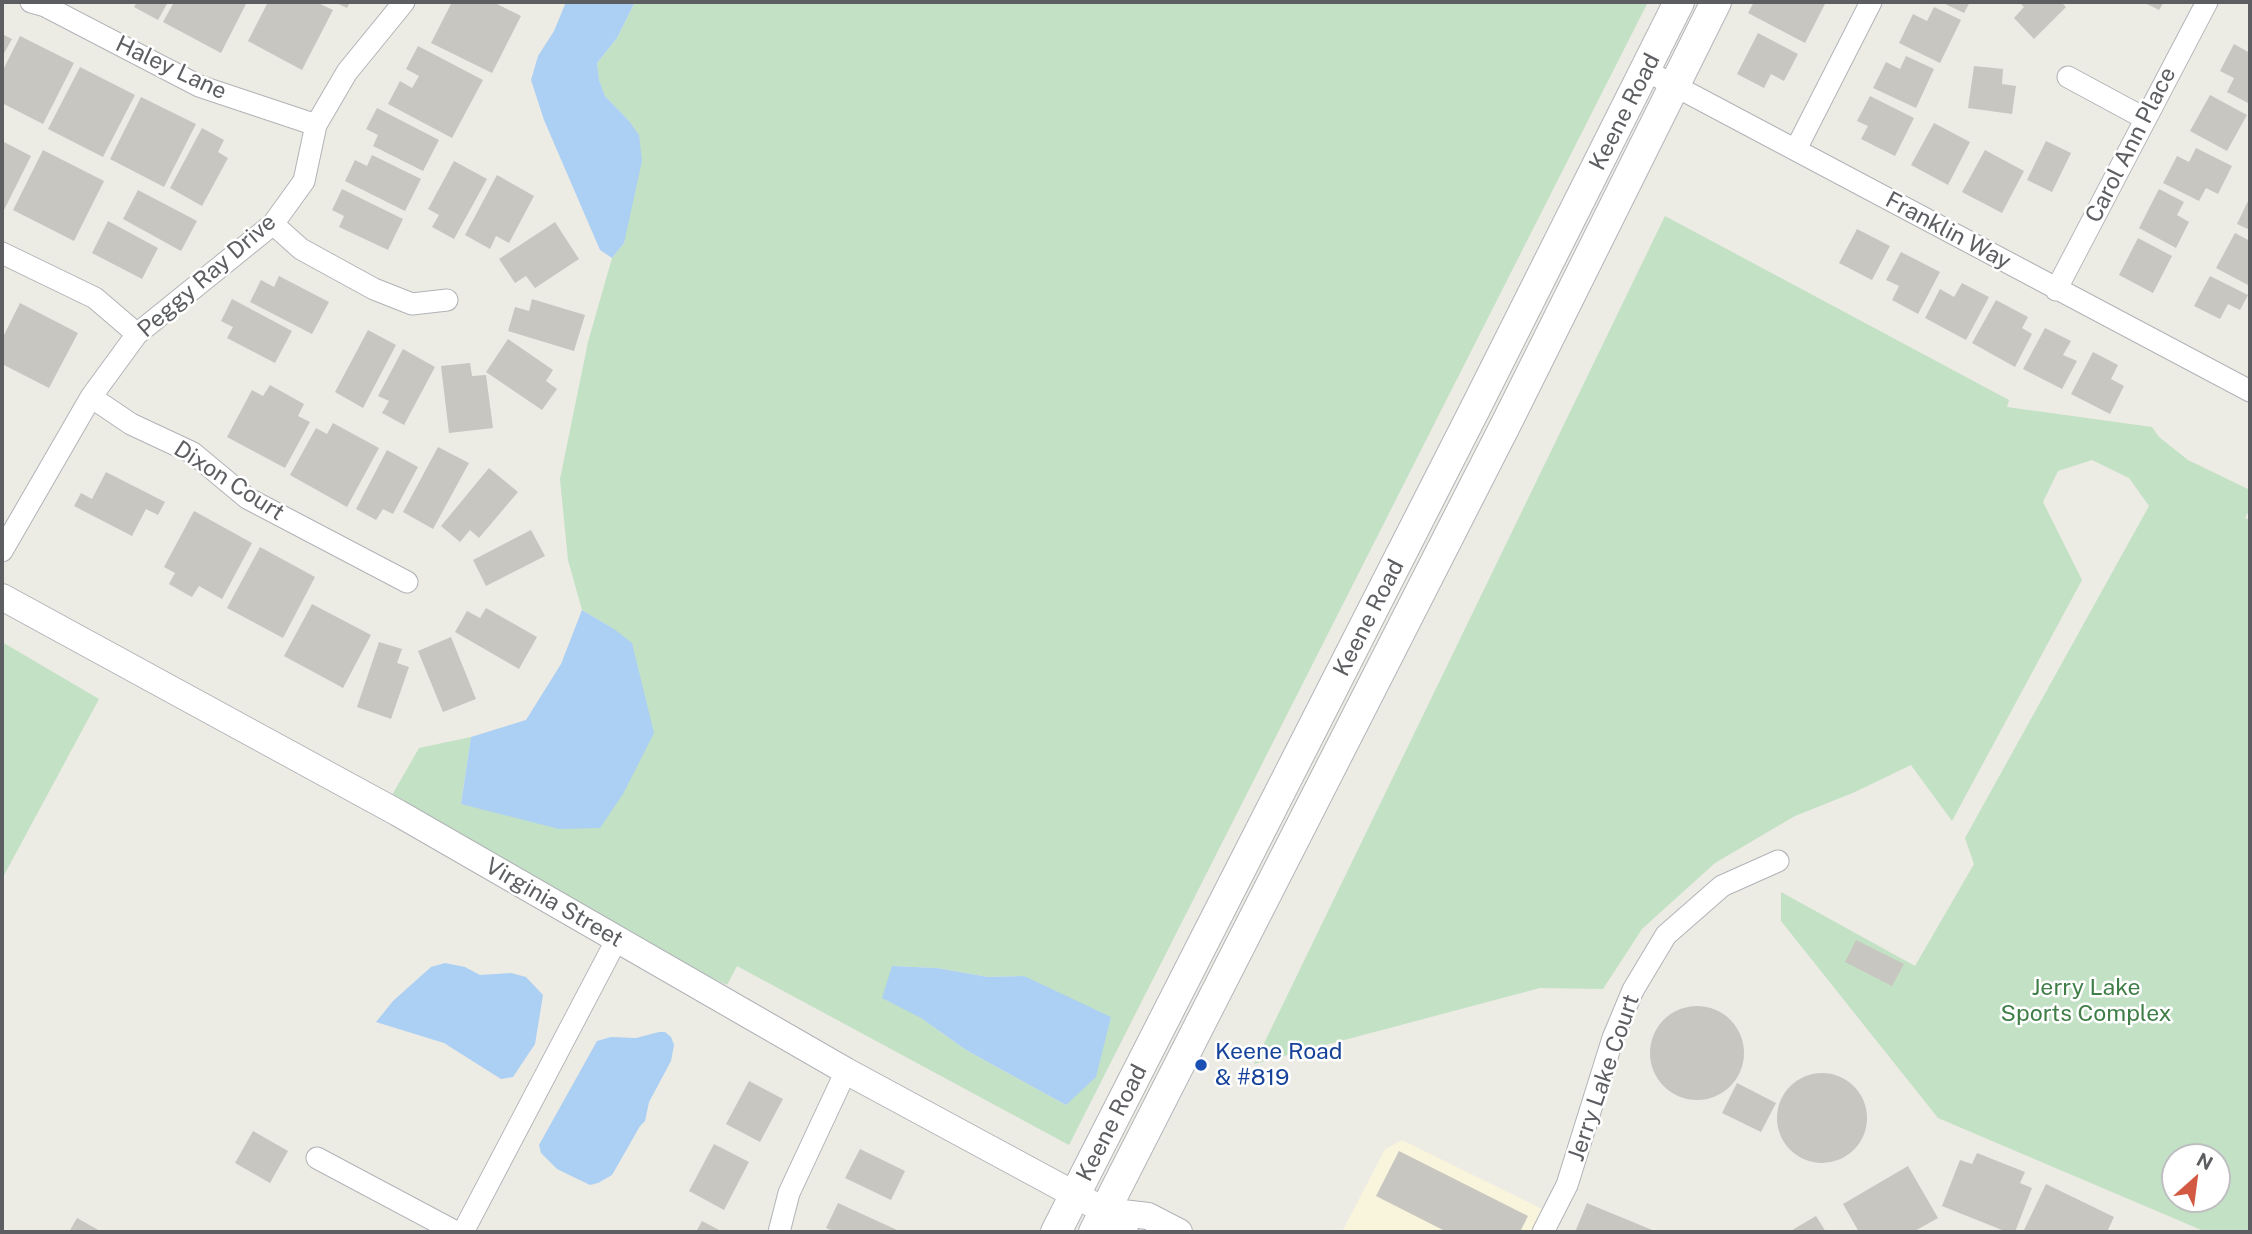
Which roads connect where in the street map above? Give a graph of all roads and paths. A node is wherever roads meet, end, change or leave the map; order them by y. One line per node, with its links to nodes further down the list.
1 (31, 2): 11 (street, Haley Lane)
2 (404, 2): 11 (street, Peggy Ray Drive)
3 (1679, 2): 7 (main road, Keene Road)
4 (1716, 2): 9 (main road, Keene Road)
5 (1871, 2): 12 (street)
6 (2207, 2): 10 (street, Carol Ann Place)
7 (1646, 70): 9 (street, Franklin Way); 27 (main road, Keene Road)
8 (2068, 77): 10 (street)
9 (1674, 85): 12 (street, Franklin Way); 28 (main road, Keene Road)
10 (2144, 118): 15 (street, Carol Ann Place)
11 (316, 125): 13 (street, Peggy Ray Drive)
12 (1796, 149): 15 (street, Franklin Way)
13 (273, 224): 16 (street); 17 (street, Peggy Ray Drive)
14 (2, 253): 17 (street)
15 (2056, 290): 18 (street, Franklin Way)
16 (447, 300)
17 (137, 334): 19 (street, Peggy Ray Drive)
18 (2250, 391)
19 (91, 397): 20 (street, Peggy Ray Drive); 21 (street, Dixon Court)
20 (2, 551)
21 (407, 582)
22 (2, 597): 24 (street, Virginia Street)
23 (1778, 861): 35 (street, Jerry Lake Court)
24 (617, 939): 25 (street, Virginia Street); 30 (street)
25 (846, 1071): 27 (street, Virginia Street); 31 (street)
26 (317, 1158): 29 (street)
27 (1076, 1195): 28 (street, Virginia Street); 32 (main road, Keene Road)
28 (1099, 1221): 33 (street); 34 (street)
29 (456, 1232)
30 (463, 1232)
31 (779, 1232)
32 (1056, 1232)
33 (1125, 1232)
34 (1179, 1232)
35 (1543, 1232)

